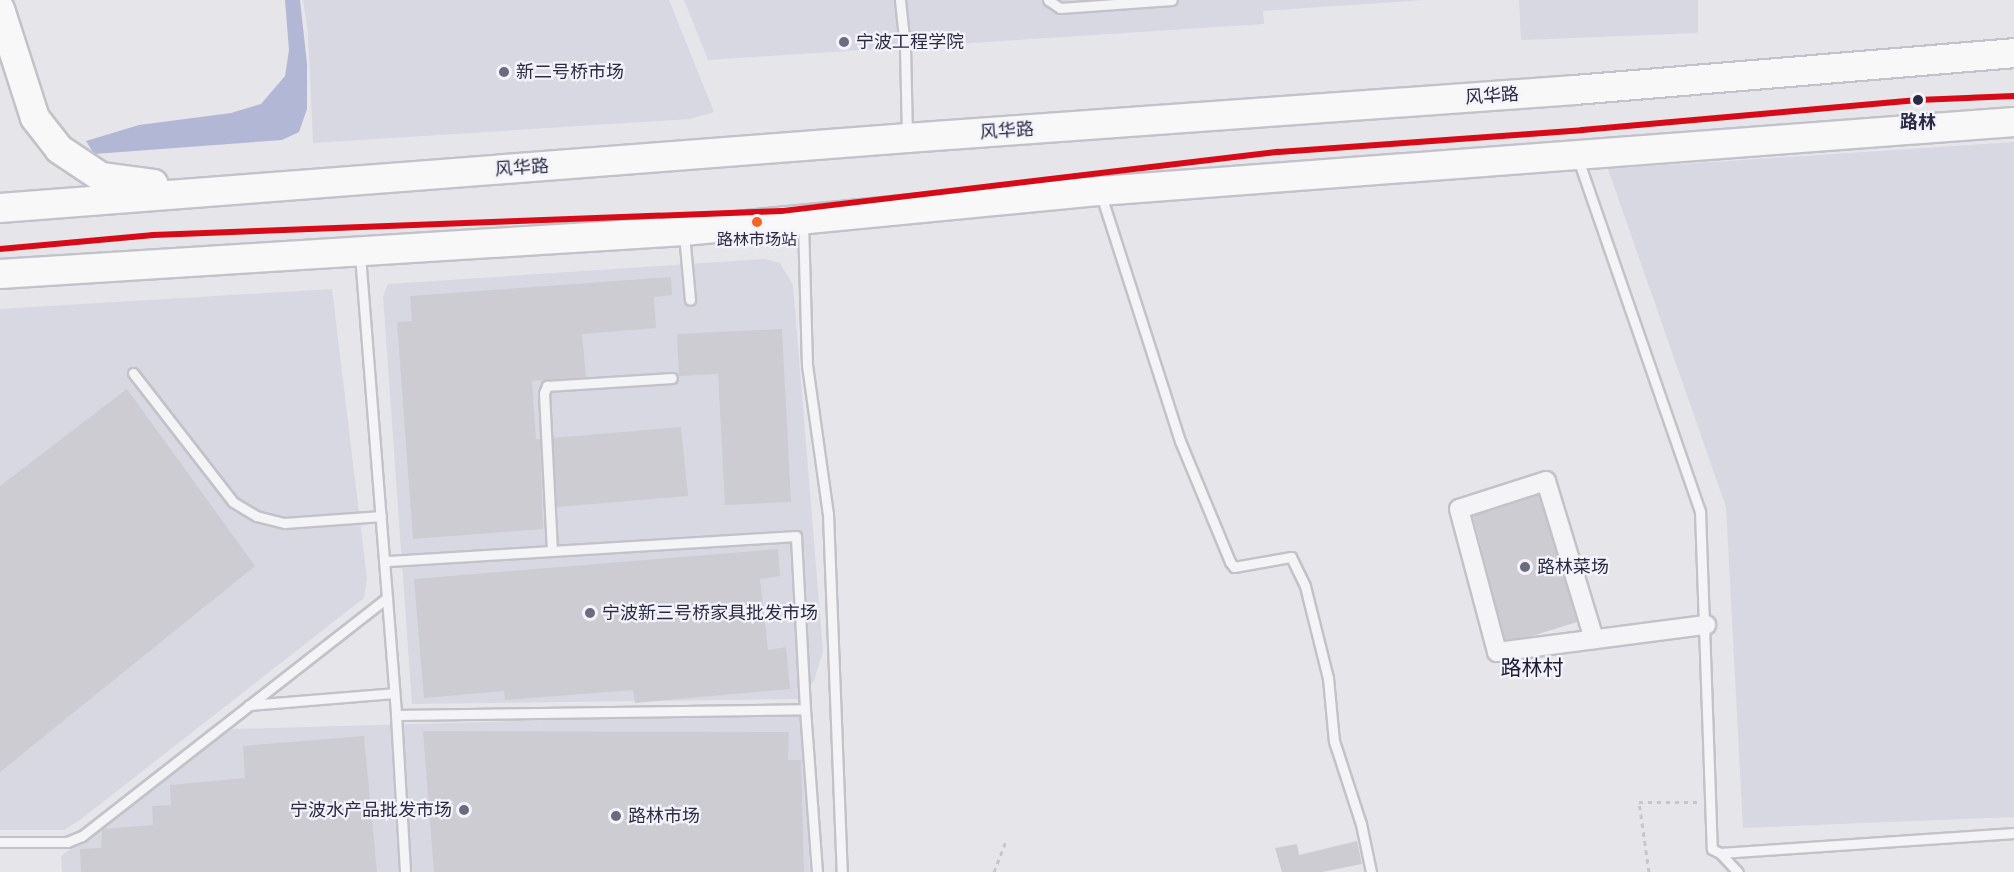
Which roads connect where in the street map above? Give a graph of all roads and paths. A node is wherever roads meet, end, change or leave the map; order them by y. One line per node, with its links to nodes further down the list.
1 (900, 0): 7 (lane)
2 (1048, 0): 3 (lane)
3 (1172, 0)
4 (0, 9): 10 (main road)
5 (2014, 53): 7 (main road, 风华路)
6 (2014, 122): 8 (main road)
7 (907, 138): 10 (main road, 风华路)
8 (1576, 154): 9 (main road); 23 (lane)
9 (1100, 191): 12 (main road); 38 (lane)
10 (210, 192): 11 (main road, 风华路)
11 (0, 208)
12 (803, 220): 13 (main road); 36 (lane)
13 (684, 231): 14 (main road); 16 (lane)
14 (360, 252): 15 (main road); 19 (lane)
15 (0, 274)
16 (690, 300)
17 (133, 373): 19 (lane)
18 (672, 378): 20 (lane)
19 (381, 516): 21 (lane)
20 (552, 551): 21 (lane); 27 (lane)
21 (385, 561): 22 (lane)
22 (387, 598): 25 (lane); 26 (lane)
23 (1706, 625): 24 (street); 29 (lane)
24 (1594, 639): 24 (street)
25 (394, 693): 26 (lane); 28 (lane)
26 (249, 705): 32 (lane)
27 (805, 709): 28 (lane); 35 (lane)
28 (396, 716): 34 (lane)
29 (1711, 802): 33 (lane); 39 (path)
30 (2014, 833): 33 (lane)
31 (1006, 840): 37 (path)
32 (0, 842)
33 (1720, 853): 40 (lane)
34 (405, 872)
35 (816, 872)
36 (842, 872)
37 (994, 872)
38 (1371, 872)
39 (1649, 872)
40 (1738, 872)

